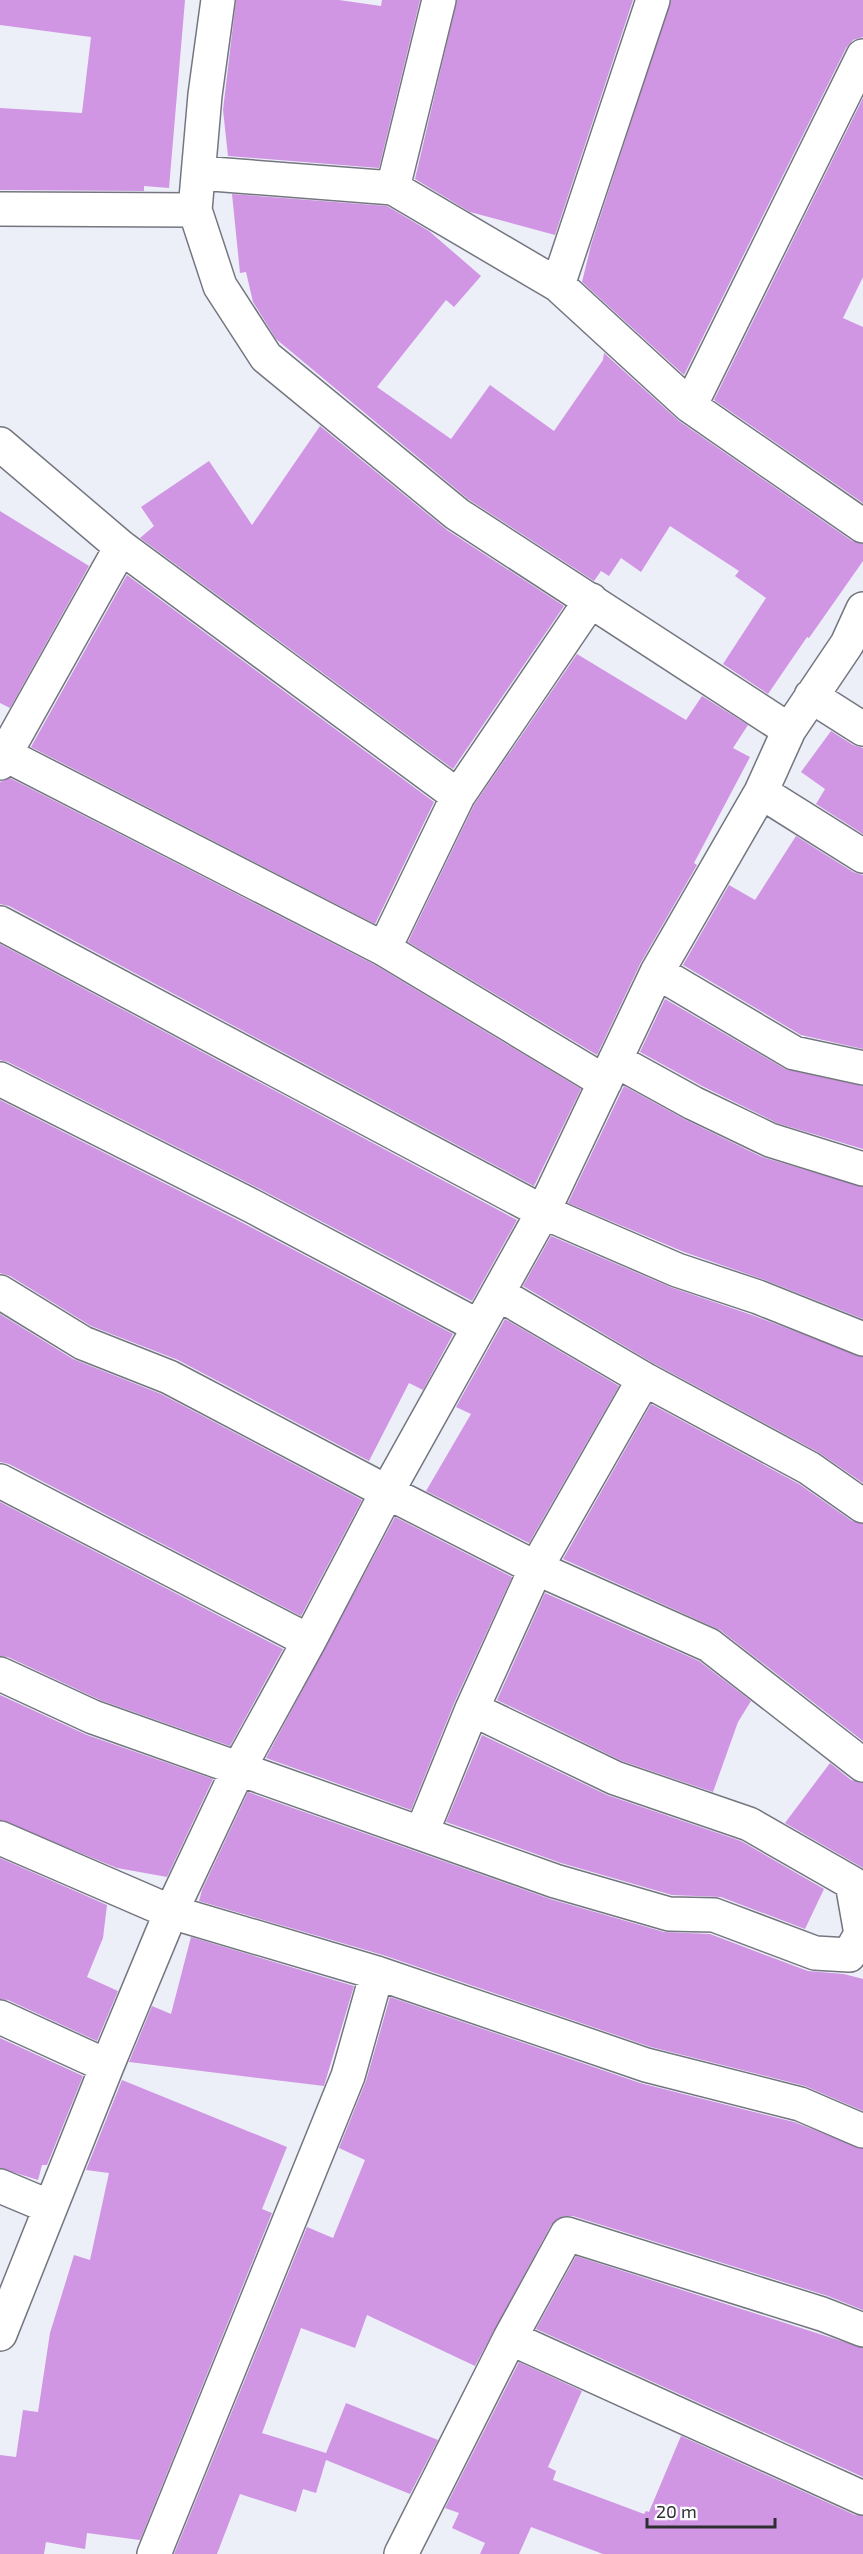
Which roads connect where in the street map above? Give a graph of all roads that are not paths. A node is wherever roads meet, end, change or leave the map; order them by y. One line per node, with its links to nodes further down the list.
1 (218, 0): 5 (street)
2 (439, 0): 6 (street)
3 (652, 0): 9 (street)
4 (863, 56): 10 (street)
5 (199, 173): 6 (street); 8 (street)
6 (393, 188): 9 (street)
7 (0, 209): 8 (street)
8 (195, 210): 14 (street)
9 (558, 285): 10 (street)
10 (690, 406): 12 (street)
11 (0, 444): 13 (street)
12 (863, 526)
13 (121, 547): 20 (street); 22 (street)
14 (591, 600): 19 (street); 22 (street)
15 (863, 609): 16 (street)
16 (855, 645): 17 (street)
17 (811, 696): 18 (street); 19 (street)
18 (863, 729)
19 (789, 730): 21 (street)
20 (2, 756): 25 (street)
21 (761, 792): 23 (street); 26 (street)
22 (459, 796): 25 (street)
23 (863, 856)
24 (0, 923): 31 (street)
25 (384, 949): 28 (street)
26 (657, 972): 27 (street); 28 (street)
27 (863, 1068)
28 (610, 1071): 30 (street); 31 (street)
29 (0, 1079): 34 (street)
30 (863, 1169)
31 (543, 1212): 33 (street); 35 (street)
32 (0, 1292): 38 (street)
33 (499, 1294): 34 (street); 36 (street)
34 (478, 1326): 38 (street)
35 (863, 1339)
36 (644, 1379): 39 (street); 40 (street)
37 (0, 1481): 41 (street)
38 (387, 1492): 40 (street); 41 (street)
39 (863, 1506)
40 (536, 1568): 43 (street); 44 (street)
41 (309, 1641): 45 (street)
42 (0, 1674): 45 (street)
43 (472, 1708): 46 (street); 46 (street)
44 (863, 1765)
45 (238, 1770): 46 (street); 48 (street)
46 (422, 1832)
47 (0, 1838): 48 (street)
48 (171, 1912): 49 (street); 51 (street)
49 (376, 1973): 52 (street); 60 (street)
50 (0, 2017): 51 (street)
51 (107, 2066): 54 (street)
52 (863, 2131)
53 (0, 2186): 54 (street)
54 (50, 2207): 56 (street)
55 (863, 2330): 57 (street)
56 (0, 2334)
57 (510, 2338): 58 (street); 59 (street)
58 (863, 2498)
59 (409, 2552)
60 (154, 2554)

